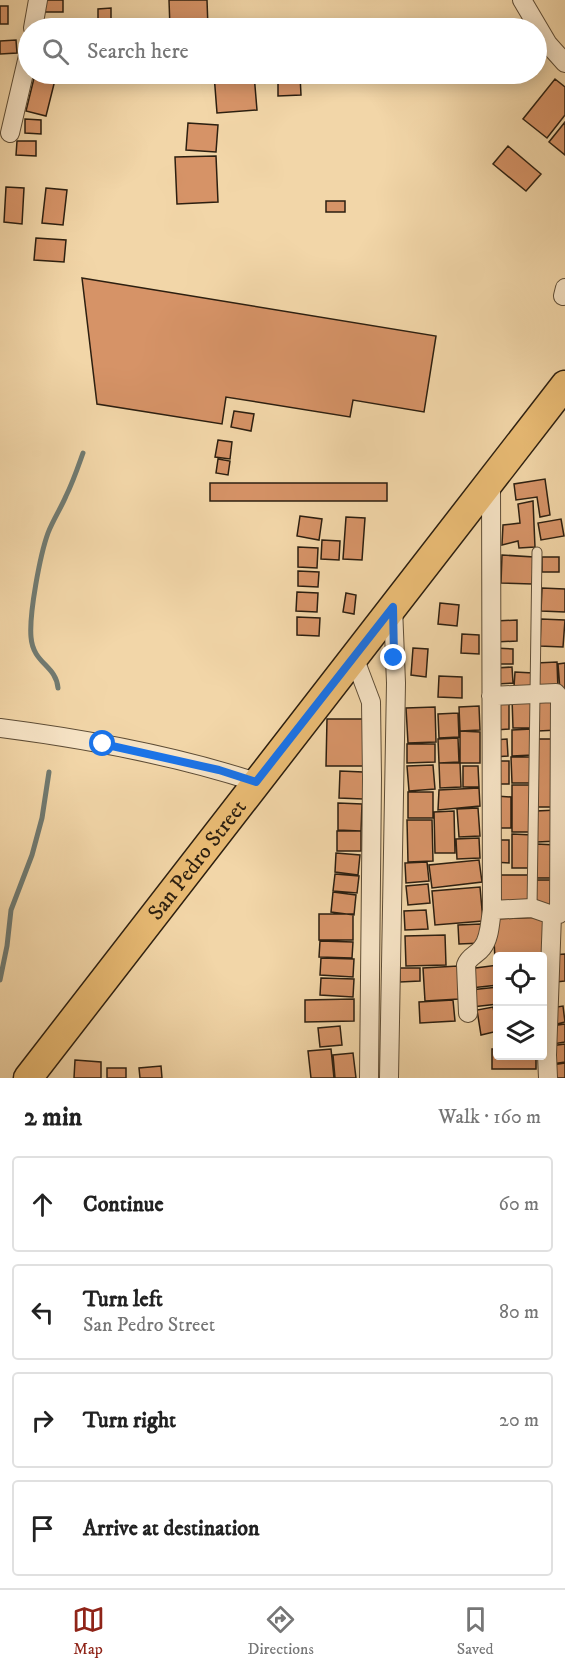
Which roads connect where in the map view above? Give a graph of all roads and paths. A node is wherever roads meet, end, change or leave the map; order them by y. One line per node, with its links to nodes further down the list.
1 (38, 0): 3 (street)
2 (522, 0): 4 (street)
3 (35, 18)
4 (533, 18)
5 (547, 42): 6 (street)
6 (565, 63)
7 (21, 84): 8 (street)
8 (10, 133)
9 (565, 384): 10 (main road, San Pedro Street)
10 (491, 481): 12 (main road, San Pedro Street); 15 (street)
11 (537, 552): 14 (lane)
12 (393, 607): 13 (main road, San Pedro Street); 24 (street)
13 (354, 657): 17 (main road, San Pedro Street); 23 (street)
14 (535, 694): 15 (street); 18 (lane); 20 (street)
15 (491, 696): 19 (street)
16 (0, 728): 17 (street)
17 (256, 782): 22 (main road, San Pedro Street)
18 (532, 908): 19 (street); 20 (street)
19 (492, 910): 21 (street)
20 (552, 915): 25 (street)
21 (468, 1013)
22 (28, 1078)
23 (369, 1078)
24 (389, 1078)
25 (548, 1078)

